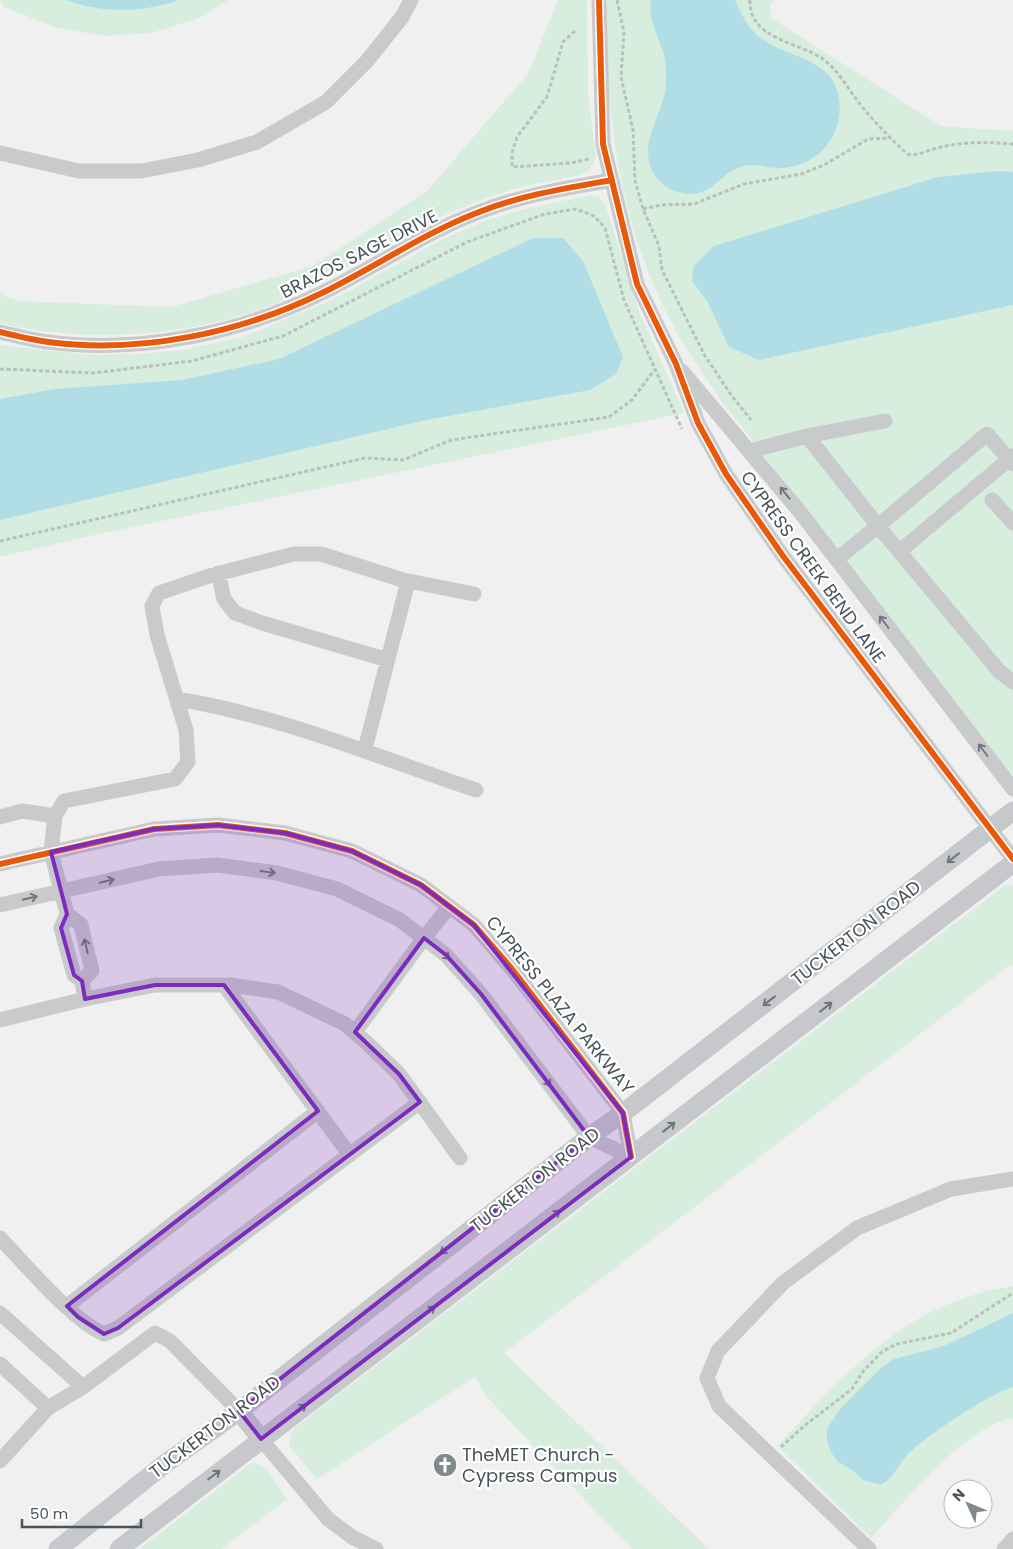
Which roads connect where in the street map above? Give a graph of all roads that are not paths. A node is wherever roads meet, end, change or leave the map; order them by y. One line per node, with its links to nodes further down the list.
1 (411, 0): 3 (street)
2 (598, 0): 4 (street, CYPRESS CREEK BEND LANE)
3 (0, 153)
4 (612, 180): 5 (street, BRAZOS SAGE DRIVE); 6 (street, CYPRESS CREEK BEND LANE)
5 (0, 332)
6 (676, 364): 9 (street, CYPRESS CREEK BEND LANE); 28 (street, CYPRESS CREEK BEND LANE)
7 (885, 421): 8 (street)
8 (807, 436): 9 (street); 13 (street)
9 (750, 451): 15 (street, CYPRESS CREEK BEND LANE, one-way to 9)
10 (1012, 460): 13 (street); 14 (street)
11 (992, 500): 12 (street)
12 (1013, 523)
13 (878, 526): 14 (street); 15 (street)
14 (900, 551): 20 (street)
15 (837, 559): 23 (street, CYPRESS CREEK BEND LANE, one-way to 15)
16 (218, 573): 17 (street); 19 (street); 21 (street)
17 (408, 581): 18 (street); 19 (street)
18 (474, 594)
19 (388, 660): 22 (street)
20 (1013, 682)
21 (177, 699): 22 (street); 26 (street)
22 (365, 749): 24 (street)
23 (1013, 789)
24 (476, 790)
25 (1013, 811): 28 (main road, TUCKERTON ROAD)
26 (55, 816): 27 (street); 29 (street)
27 (0, 818)
28 (991, 829): 30 (street, CYPRESS CREEK BEND LANE); 42 (main road, TUCKERTON ROAD, one-way to 42)
29 (51, 852): 31 (street, CYPRESS PLAZA PARKWAY); 32 (street); 34 (street, CYPRESS PLAZA PARKWAY)
30 (1013, 861): 45 (main road, TUCKERTON ROAD, one-way to 30)
31 (0, 864)
32 (59, 892): 33 (street, one-way to 32); 35 (street, one-way to 35); 37 (street)
33 (0, 905)
34 (450, 907): 35 (street); 42 (street, CYPRESS PLAZA PARKWAY)
35 (424, 938): 39 (street); 43 (street, one-way to 43)
36 (224, 985): 37 (street); 39 (street); 41 (street)
37 (85, 999): 38 (street)
38 (0, 1020)
39 (355, 1032): 40 (street)
40 (420, 1102): 44 (street); 46 (street)
41 (318, 1112): 44 (street); 49 (street)
42 (623, 1113): 43 (main road, TUCKERTON ROAD); 45 (street, CYPRESS PLAZA PARKWAY)
43 (589, 1137): 45 (street); 54 (main road, TUCKERTON ROAD, one-way to 54)
44 (350, 1154): 49 (street)
45 (631, 1157): 55 (main road, TUCKERTON ROAD, one-way to 45)
46 (460, 1158)
47 (1013, 1179): 61 (street)
48 (0, 1238): 49 (street)
49 (68, 1306)
50 (0, 1313): 52 (street)
51 (0, 1364): 53 (street)
52 (83, 1387): 53 (street); 54 (street)
53 (48, 1408): 56 (street)
54 (239, 1411): 55 (main road); 58 (main road, TUCKERTON ROAD)
55 (261, 1439): 59 (main road, TUCKERTON ROAD, one-way to 55); 60 (street)
56 (0, 1461)
57 (1013, 1539): 62 (street)
58 (58, 1549)
59 (119, 1549)
60 (376, 1549)
61 (868, 1549)
62 (1004, 1549)

